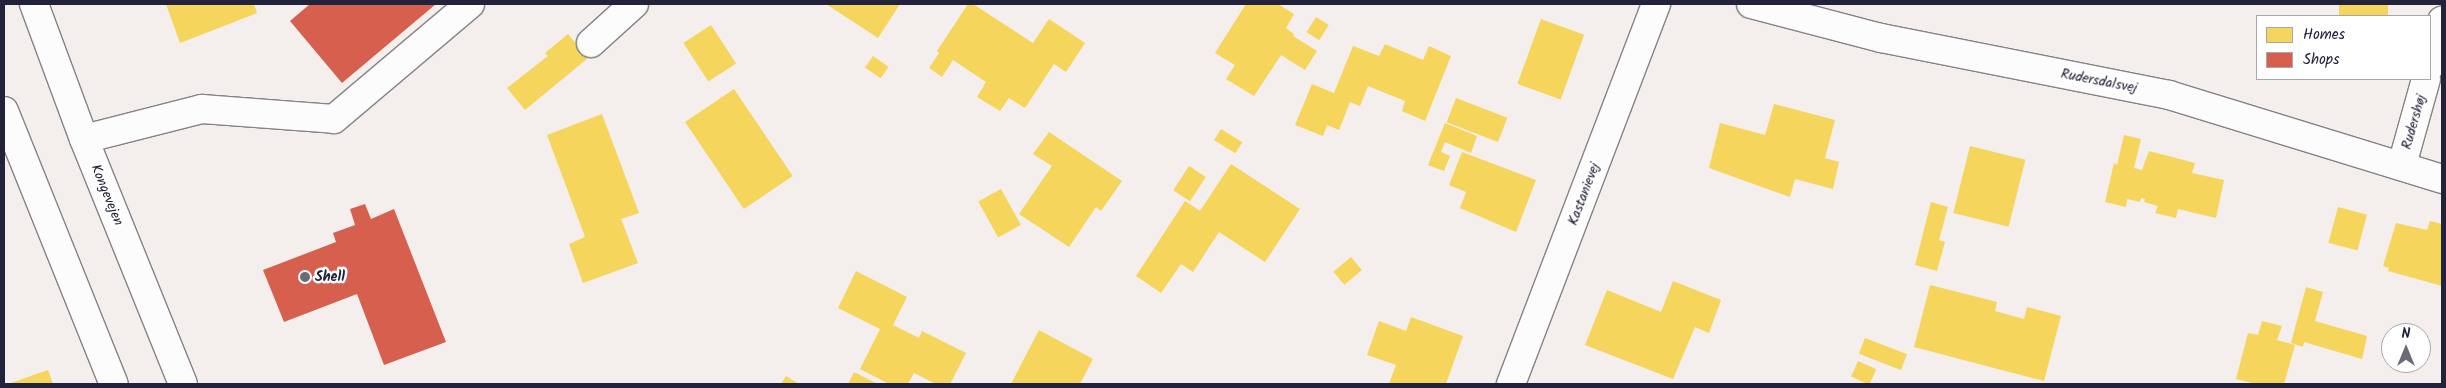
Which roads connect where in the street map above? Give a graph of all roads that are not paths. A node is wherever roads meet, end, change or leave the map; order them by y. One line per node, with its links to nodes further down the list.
1 (34, 4): 11 (street, Kongevejen)
2 (470, 4): 11 (street)
3 (634, 4): 7 (street)
4 (1656, 4): 16 (street, Kastanievej)
5 (1751, 4): 12 (street, Rudersdalsvej)
6 (2442, 21): 8 (street)
7 (591, 42)
8 (2431, 62)
9 (2426, 80): 12 (street, Rudershøj)
10 (4, 111): 14 (street)
11 (84, 139): 15 (street, Kongevejen)
12 (2402, 165): 13 (street, Rudersdalsvej)
13 (2442, 179)
14 (114, 384)
15 (184, 384)
16 (1511, 384)

